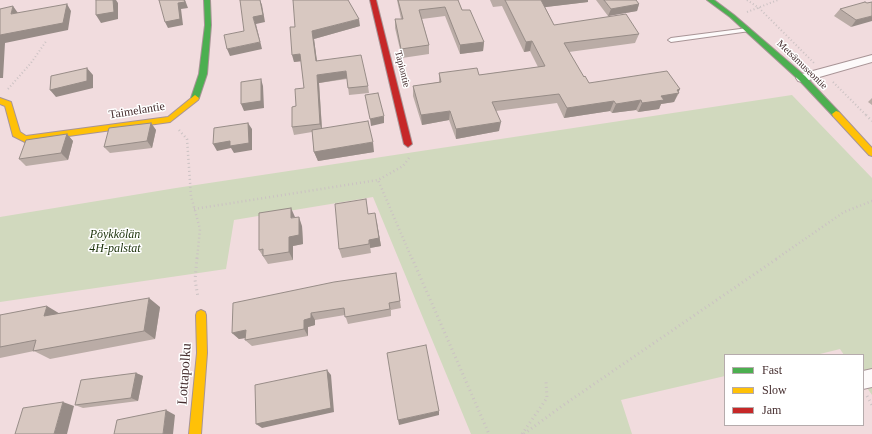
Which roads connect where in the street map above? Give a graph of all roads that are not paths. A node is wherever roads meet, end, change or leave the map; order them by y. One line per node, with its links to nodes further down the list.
1 (206, 0): 8 (street, Taimelantie)
2 (373, 0): 9 (street, Tapiontie)
3 (710, 0): 4 (street, Metsämuseontie)
4 (748, 30): 5 (lane); 7 (street, Metsämuseontie)
5 (671, 40)
6 (872, 58): 7 (street)
7 (802, 78): 10 (street, Metsämuseontie)
8 (0, 101)
9 (408, 144)
10 (872, 153)
11 (201, 315): 12 (street, Lottapolku)
12 (195, 434)

